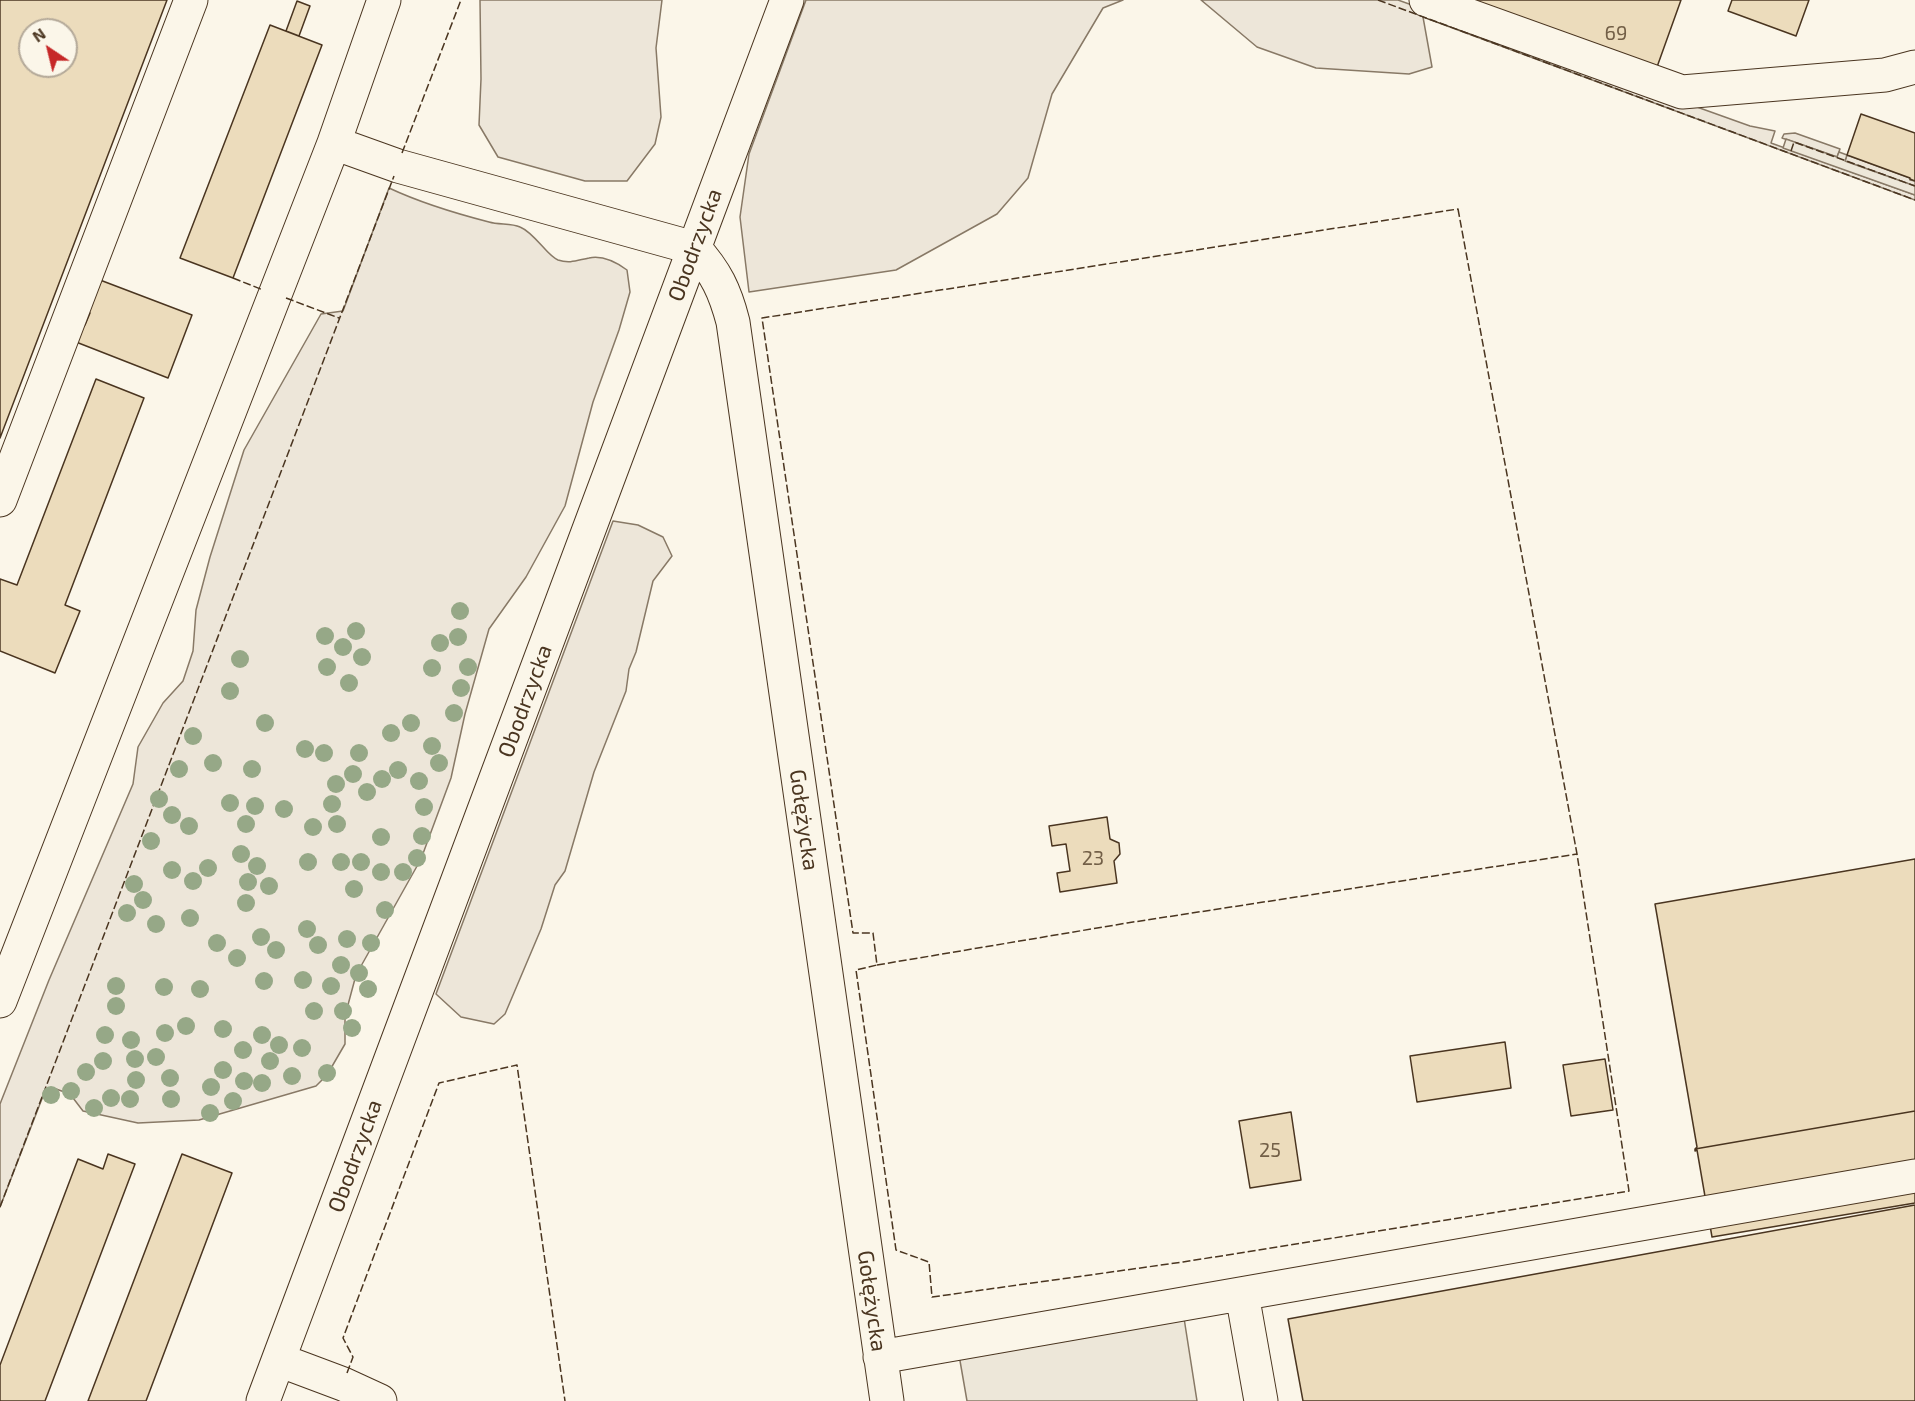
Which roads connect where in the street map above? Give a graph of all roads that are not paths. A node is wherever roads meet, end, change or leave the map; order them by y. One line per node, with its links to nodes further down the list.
1 (191, 0): 8 (street)
2 (384, 0): 6 (street)
3 (787, 0): 7 (street, Obodrzycka)
4 (1426, 0): 5 (street)
5 (1915, 68)
6 (334, 143): 7 (street); 9 (street)
7 (694, 248): 12 (street, Gołężycka); 13 (street, Obodrzycka)
8 (0, 500)
9 (2, 989)
10 (1915, 1176): 11 (street)
11 (1242, 1294): 12 (street); 17 (street)
12 (880, 1357): 16 (street, Gołężycka)
13 (279, 1360): 14 (street, Obodrzycka); 15 (street)
14 (263, 1401)
15 (380, 1401)
16 (887, 1401)
17 (1262, 1401)

